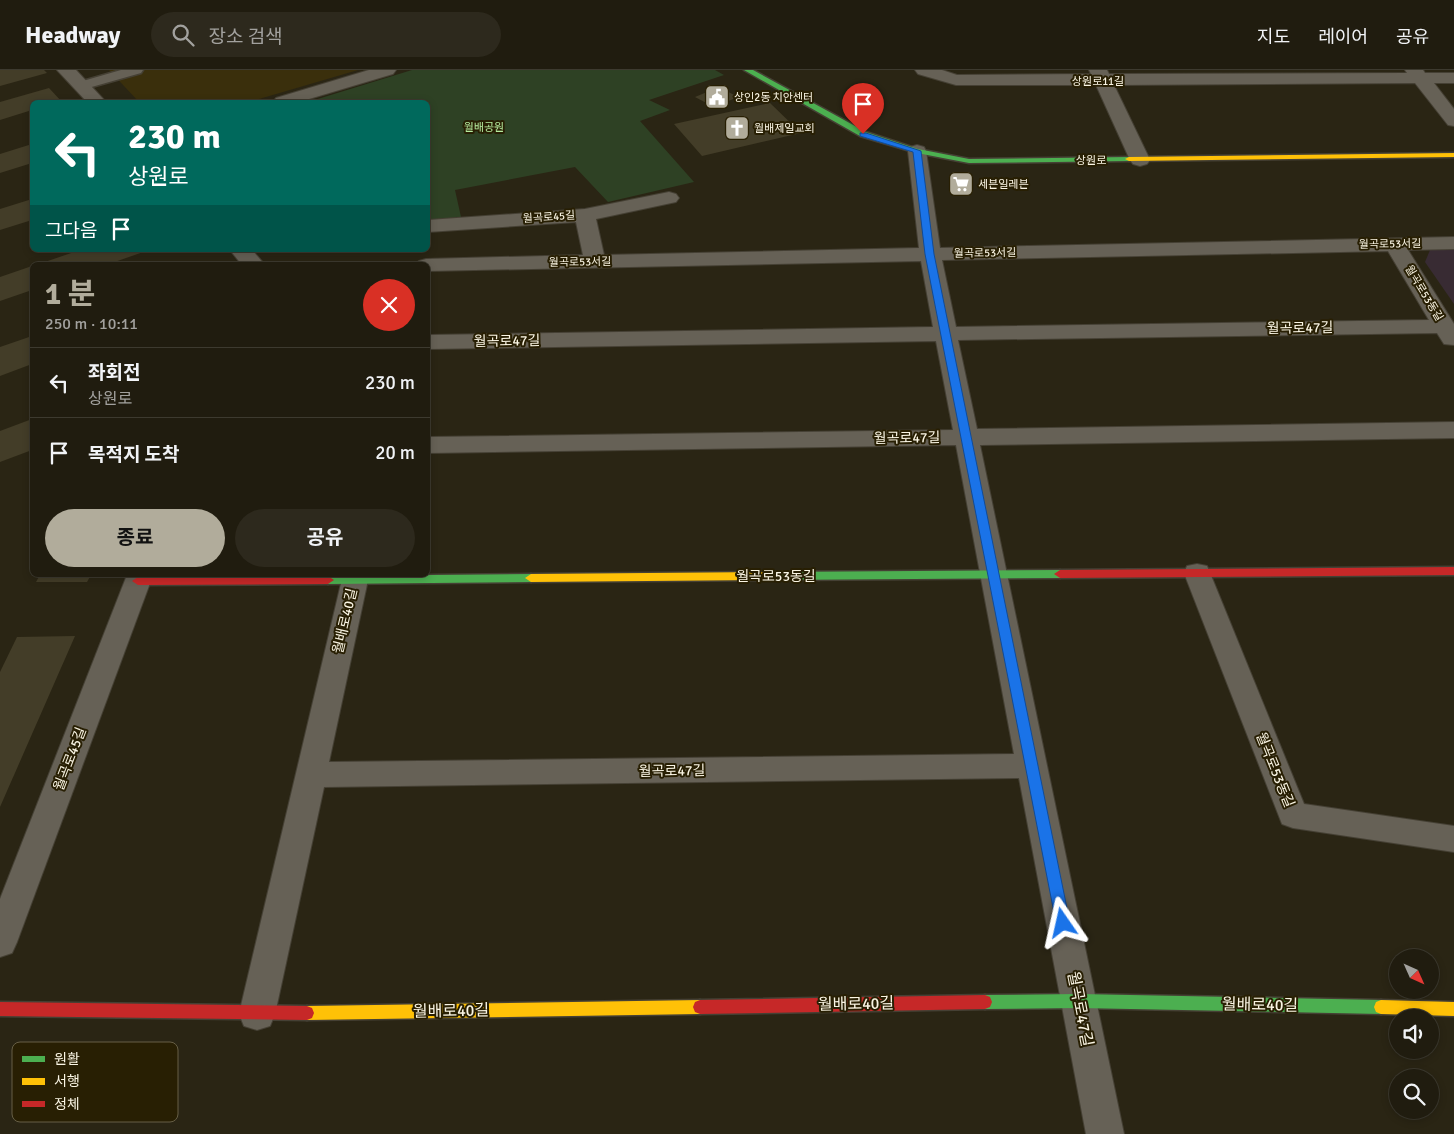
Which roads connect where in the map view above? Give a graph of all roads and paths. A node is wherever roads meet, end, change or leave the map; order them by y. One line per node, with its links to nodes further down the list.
1 (66, 70): 9 (street)
2 (136, 70): 9 (lane)
3 (387, 70): 11 (street)
4 (748, 70): 13 (street, 상원로)
5 (924, 70): 7 (street, 상원로11길)
6 (1417, 74): 7 (street, 상원로11길); 8 (street, 상원로11길); 12 (street)
7 (1100, 75): 15 (street)
8 (1454, 78)
9 (81, 86): 10 (street)
10 (95, 100)
11 (289, 100)
12 (1454, 121)
13 (917, 151): 15 (street, 상원로); 22 (street, 월곡로47길)
14 (1454, 155): 15 (street, 상원로)
15 (1140, 160)
16 (669, 198): 17 (street, 월곡로45길)
17 (585, 214): 18 (street, 월곡로45길); 23 (street)
18 (430, 226)
19 (1454, 243): 20 (street, 월곡로53서길)
20 (1394, 244): 22 (street, 월곡로53서길); 27 (street, 월곡로53동길)
21 (242, 252): 24 (street)
22 (930, 254): 23 (street, 월곡로53서길); 26 (street, 월곡로47길)
23 (595, 261): 25 (street, 월곡로53서길)
24 (251, 262)
25 (430, 271)
26 (946, 334): 27 (street, 월곡로47길); 28 (street, 월곡로47길); 30 (street, 월곡로47길)
27 (1449, 334)
28 (430, 342)
29 (1454, 430): 30 (street, 월곡로47길)
30 (966, 437): 31 (street, 월곡로47길); 34 (street, 월곡로47길)
31 (430, 445)
32 (1454, 571): 33 (street, 월곡로53동길)
33 (1197, 573): 34 (street, 월곡로53동길); 40 (street, 월곡로53동길)
34 (993, 574): 36 (street, 월곡로53동길); 38 (street, 월곡로47길)
35 (355, 577): 37 (street, 월곡로53동길); 39 (street, 월배로40길)
36 (430, 577)
37 (139, 578): 41 (street, 월곡로45길)
38 (1032, 766): 39 (street, 월곡로47길); 42 (street, 월곡로47길)
39 (311, 775): 45 (street, 월배로40길)
40 (1454, 839)
41 (0, 942)
42 (1079, 1001): 44 (street, 월배로40길); 45 (street, 월배로40길); 46 (street, 월곡로47길)
43 (0, 1008): 45 (street, 월배로40길)
44 (1454, 1009)
45 (257, 1014)
46 (1105, 1134)

